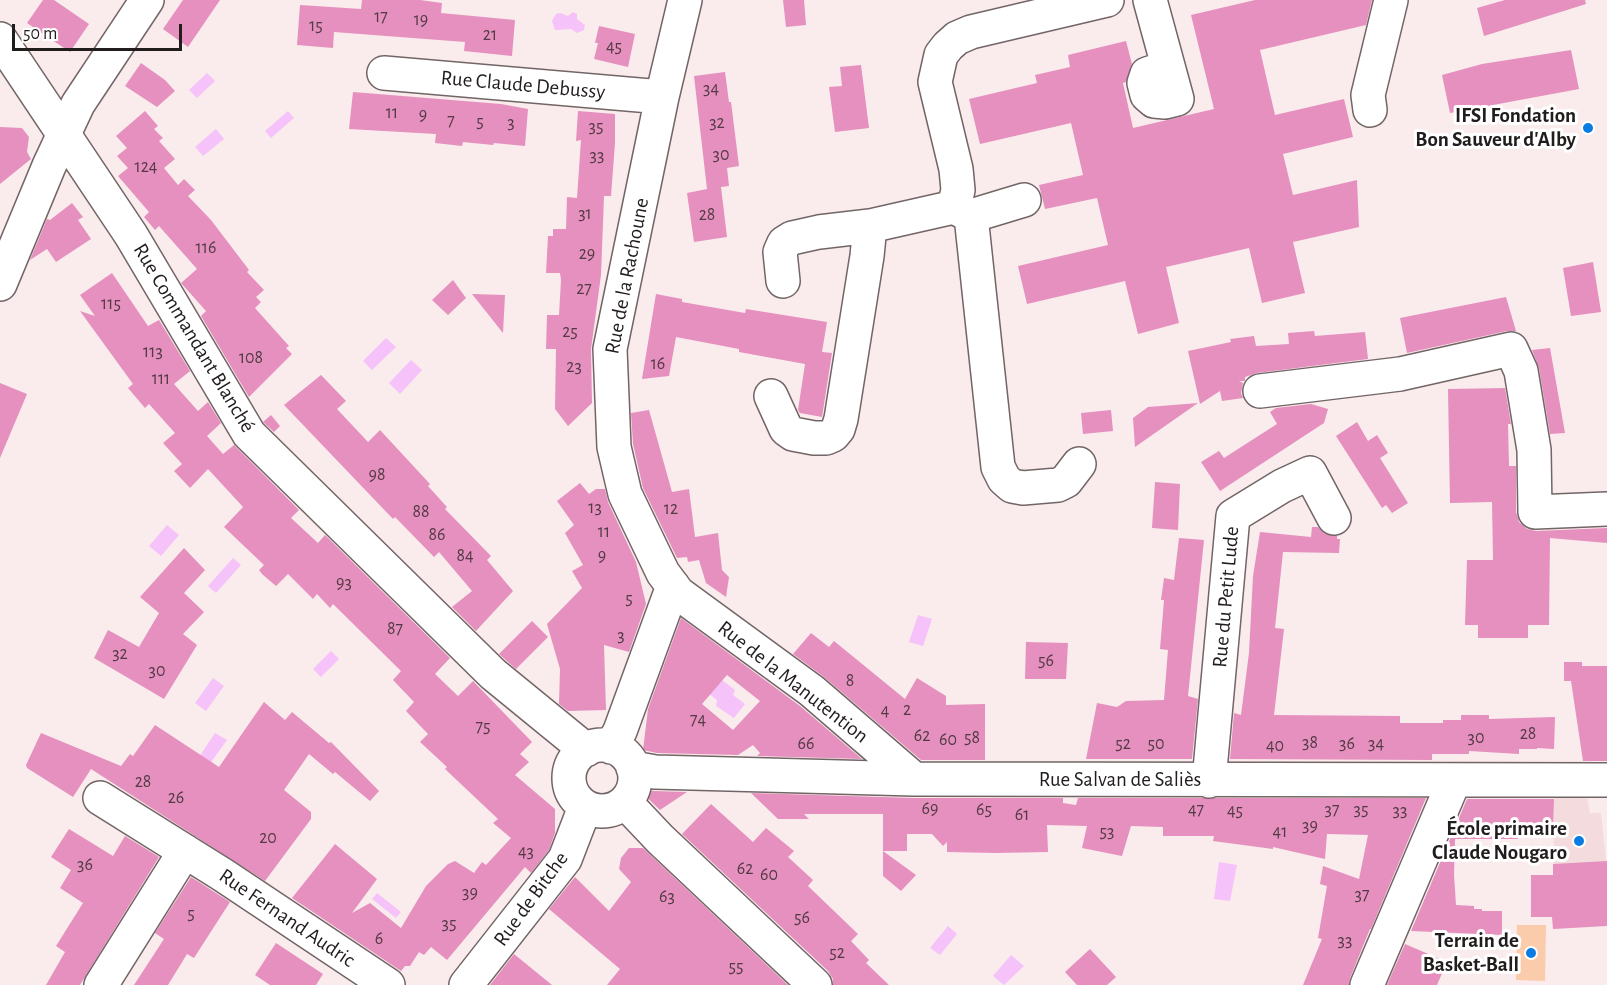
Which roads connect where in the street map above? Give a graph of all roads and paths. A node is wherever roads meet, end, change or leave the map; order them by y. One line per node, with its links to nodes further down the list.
1 (147, 0): 11 (street)
2 (685, 0): 9 (street, Rue de la Rachoune)
3 (1107, 0): 13 (street)
4 (1150, 0): 7 (street)
5 (1391, 0): 10 (street)
6 (0, 39): 11 (street, Rue Commandant Blanché)
7 (1168, 67)
8 (384, 73): 9 (street, Rue Claude Debussy)
9 (662, 97): 22 (street, Rue de la Rachoune)
10 (1370, 110)
11 (63, 133): 16 (street); 23 (street, Rue Commandant Blanché)
12 (1024, 200): 13 (street)
13 (962, 211): 14 (street); 19 (street)
14 (870, 226): 15 (street); 18 (street)
15 (783, 281)
16 (0, 284)
17 (1260, 391): 20 (street)
18 (771, 396)
19 (1079, 464)
20 (1607, 509)
21 (1334, 518): 26 (street, Rue du Petit Lude)
22 (673, 586): 23 (street); 24 (street, Rue de la Manutention)
23 (610, 755): 24 (street, Rue Salvan de Saliès); 29 (street); 30 (street)
24 (914, 779): 26 (street, Rue Salvan de Saliès)
25 (1607, 780): 27 (street, Rue Salvan de Saliès)
26 (1209, 781): 27 (street, Rue Salvan de Saliès)
27 (1454, 781): 36 (street)
28 (100, 798): 31 (street, Rue Fernand Audric)
29 (625, 802): 30 (street); 35 (street)
30 (585, 807): 34 (street, Rue de Bitche)
31 (185, 851): 32 (street); 33 (street, Rue Fernand Audric)
32 (101, 985)
33 (388, 985)
34 (466, 985)
35 (815, 985)
36 (1367, 985)

